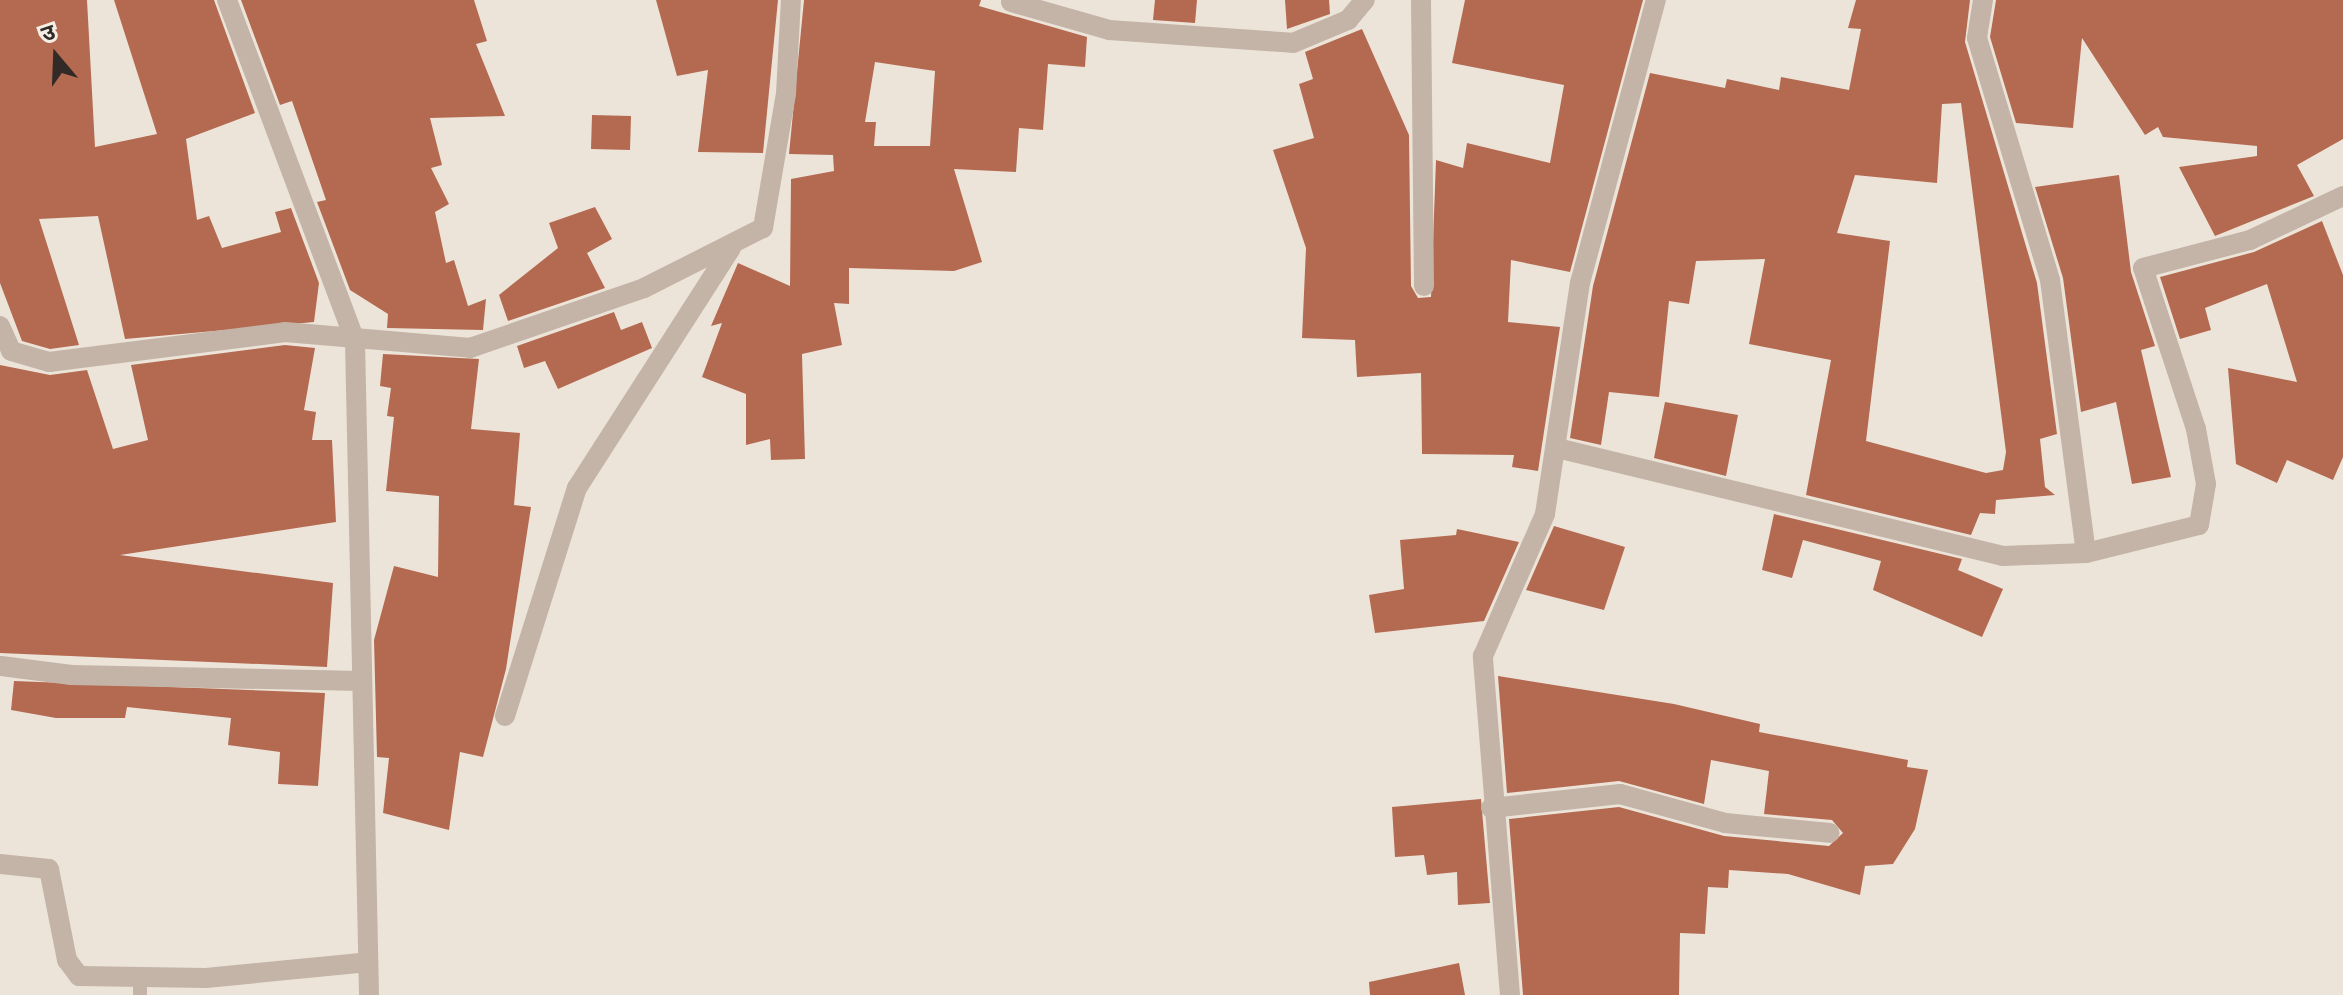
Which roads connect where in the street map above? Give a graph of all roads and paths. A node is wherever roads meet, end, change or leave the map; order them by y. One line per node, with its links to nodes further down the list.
1 (227, 0): 12 (street)
2 (791, 0): 9 (street)
3 (1365, 0): 7 (street)
4 (1421, 0): 10 (street)
5 (1656, 0): 13 (street)
6 (1983, 0): 14 (street)
7 (1011, 2)
8 (2343, 196): 14 (street)
9 (732, 246): 12 (street); 17 (street)
10 (1424, 286)
11 (0, 326): 12 (street)
12 (355, 341): 16 (street)
13 (1557, 448): 14 (street); 18 (street)
14 (2086, 553)
15 (1, 666): 16 (street)
16 (362, 681): 21 (street)
17 (505, 716)
18 (1491, 808): 19 (street); 24 (street)
19 (1830, 833)
20 (0, 864): 22 (street)
21 (368, 962): 22 (street); 23 (street)
22 (140, 987)
23 (369, 995)
24 (1510, 995)

